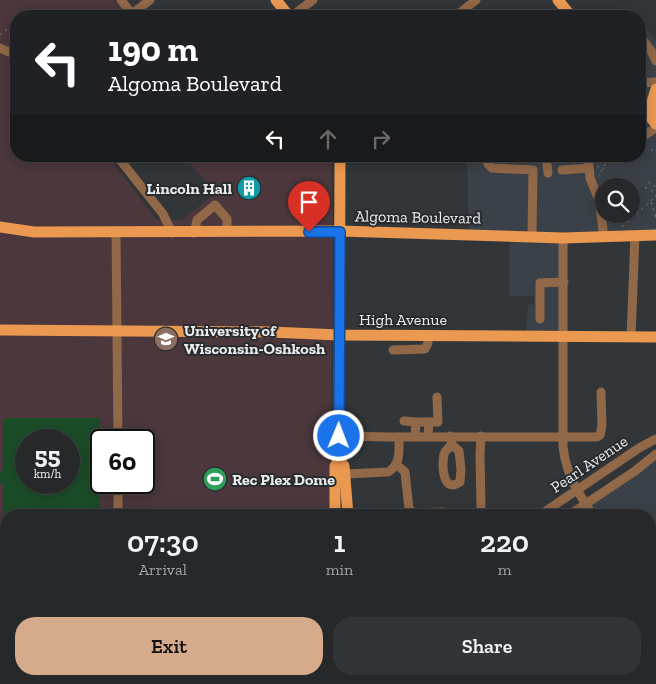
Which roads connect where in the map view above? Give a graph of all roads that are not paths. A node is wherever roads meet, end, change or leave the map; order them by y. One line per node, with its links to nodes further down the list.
1 (150, 0): 6 (street)
2 (276, 0): 7 (main road)
3 (313, 0): 8 (street)
4 (476, 0): 9 (street)
5 (558, 0): 10 (main road)
6 (137, 10)
7 (285, 10)
8 (299, 10)
9 (464, 10)
10 (566, 10)
11 (646, 51): 12 (street)
12 (656, 61)
13 (656, 89): 15 (main road)
14 (646, 112): 16 (main road)
15 (656, 115)
16 (656, 124)
17 (121, 162): 29 (street)
18 (340, 162): 28 (main road)
19 (488, 162): 32 (street)
20 (547, 162): 24 (street)
21 (588, 162): 22 (street)
22 (589, 168): 23 (street); 33 (street)
23 (562, 170)
24 (548, 173)
25 (0, 227): 26 (main road, Algoma Boulevard)
26 (116, 232): 29 (main road, Algoma Boulevard); 39 (street)
27 (227, 232): 28 (main road, Algoma Boulevard); 30 (main road, Algoma Boulevard); 30 (street)
28 (340, 232): 32 (main road, Algoma Boulevard); 40 (main road)
29 (172, 233): 30 (main road, Algoma Boulevard)
30 (194, 233)
31 (656, 235): 34 (main road, Algoma Boulevard)
32 (532, 236): 35 (main road, Algoma Boulevard)
33 (604, 236): 34 (main road, Algoma Boulevard); 35 (main road, Algoma Boulevard)
34 (635, 236): 43 (street)
35 (563, 238): 36 (street)
36 (564, 282): 37 (street); 42 (street)
37 (540, 319)
38 (0, 330): 39 (main road, High Avenue)
39 (117, 331): 40 (main road, High Avenue); 51 (street)
40 (339, 335): 41 (main road, High Avenue); 52 (main road)
41 (428, 335): 42 (main road, High Avenue); 45 (street)
42 (564, 336): 43 (main road, High Avenue); 54 (street)
43 (631, 337): 44 (main road, High Avenue)
44 (656, 337)
45 (392, 350)
46 (601, 392): 54 (street)
47 (437, 396): 50 (street)
48 (404, 421): 49 (street)
49 (416, 422): 50 (street); 56 (street)
50 (428, 422): 57 (street)
51 (118, 429)
52 (339, 436): 55 (street); 60 (main road)
53 (481, 436): 54 (street); 57 (street); 66 (street)
54 (563, 436): 63 (street)
55 (399, 437): 56 (street); 61 (street)
56 (415, 437): 57 (street)
57 (428, 437)
58 (656, 440): 63 (street, Pearl Avenue)
59 (656, 454): 65 (street, Pearl Avenue)
60 (338, 459): 62 (main road); 68 (main road)
61 (396, 464): 62 (street); 70 (street)
62 (345, 474): 69 (main road)
63 (577, 490): 65 (street); 71 (street, Pearl Avenue)
64 (118, 494): 67 (street)
65 (586, 504): 72 (street, Pearl Avenue); 73 (street)
66 (481, 508)
67 (118, 509)
68 (335, 509)
69 (348, 509)
70 (410, 509)
71 (549, 509)
72 (578, 509)
73 (589, 509)

